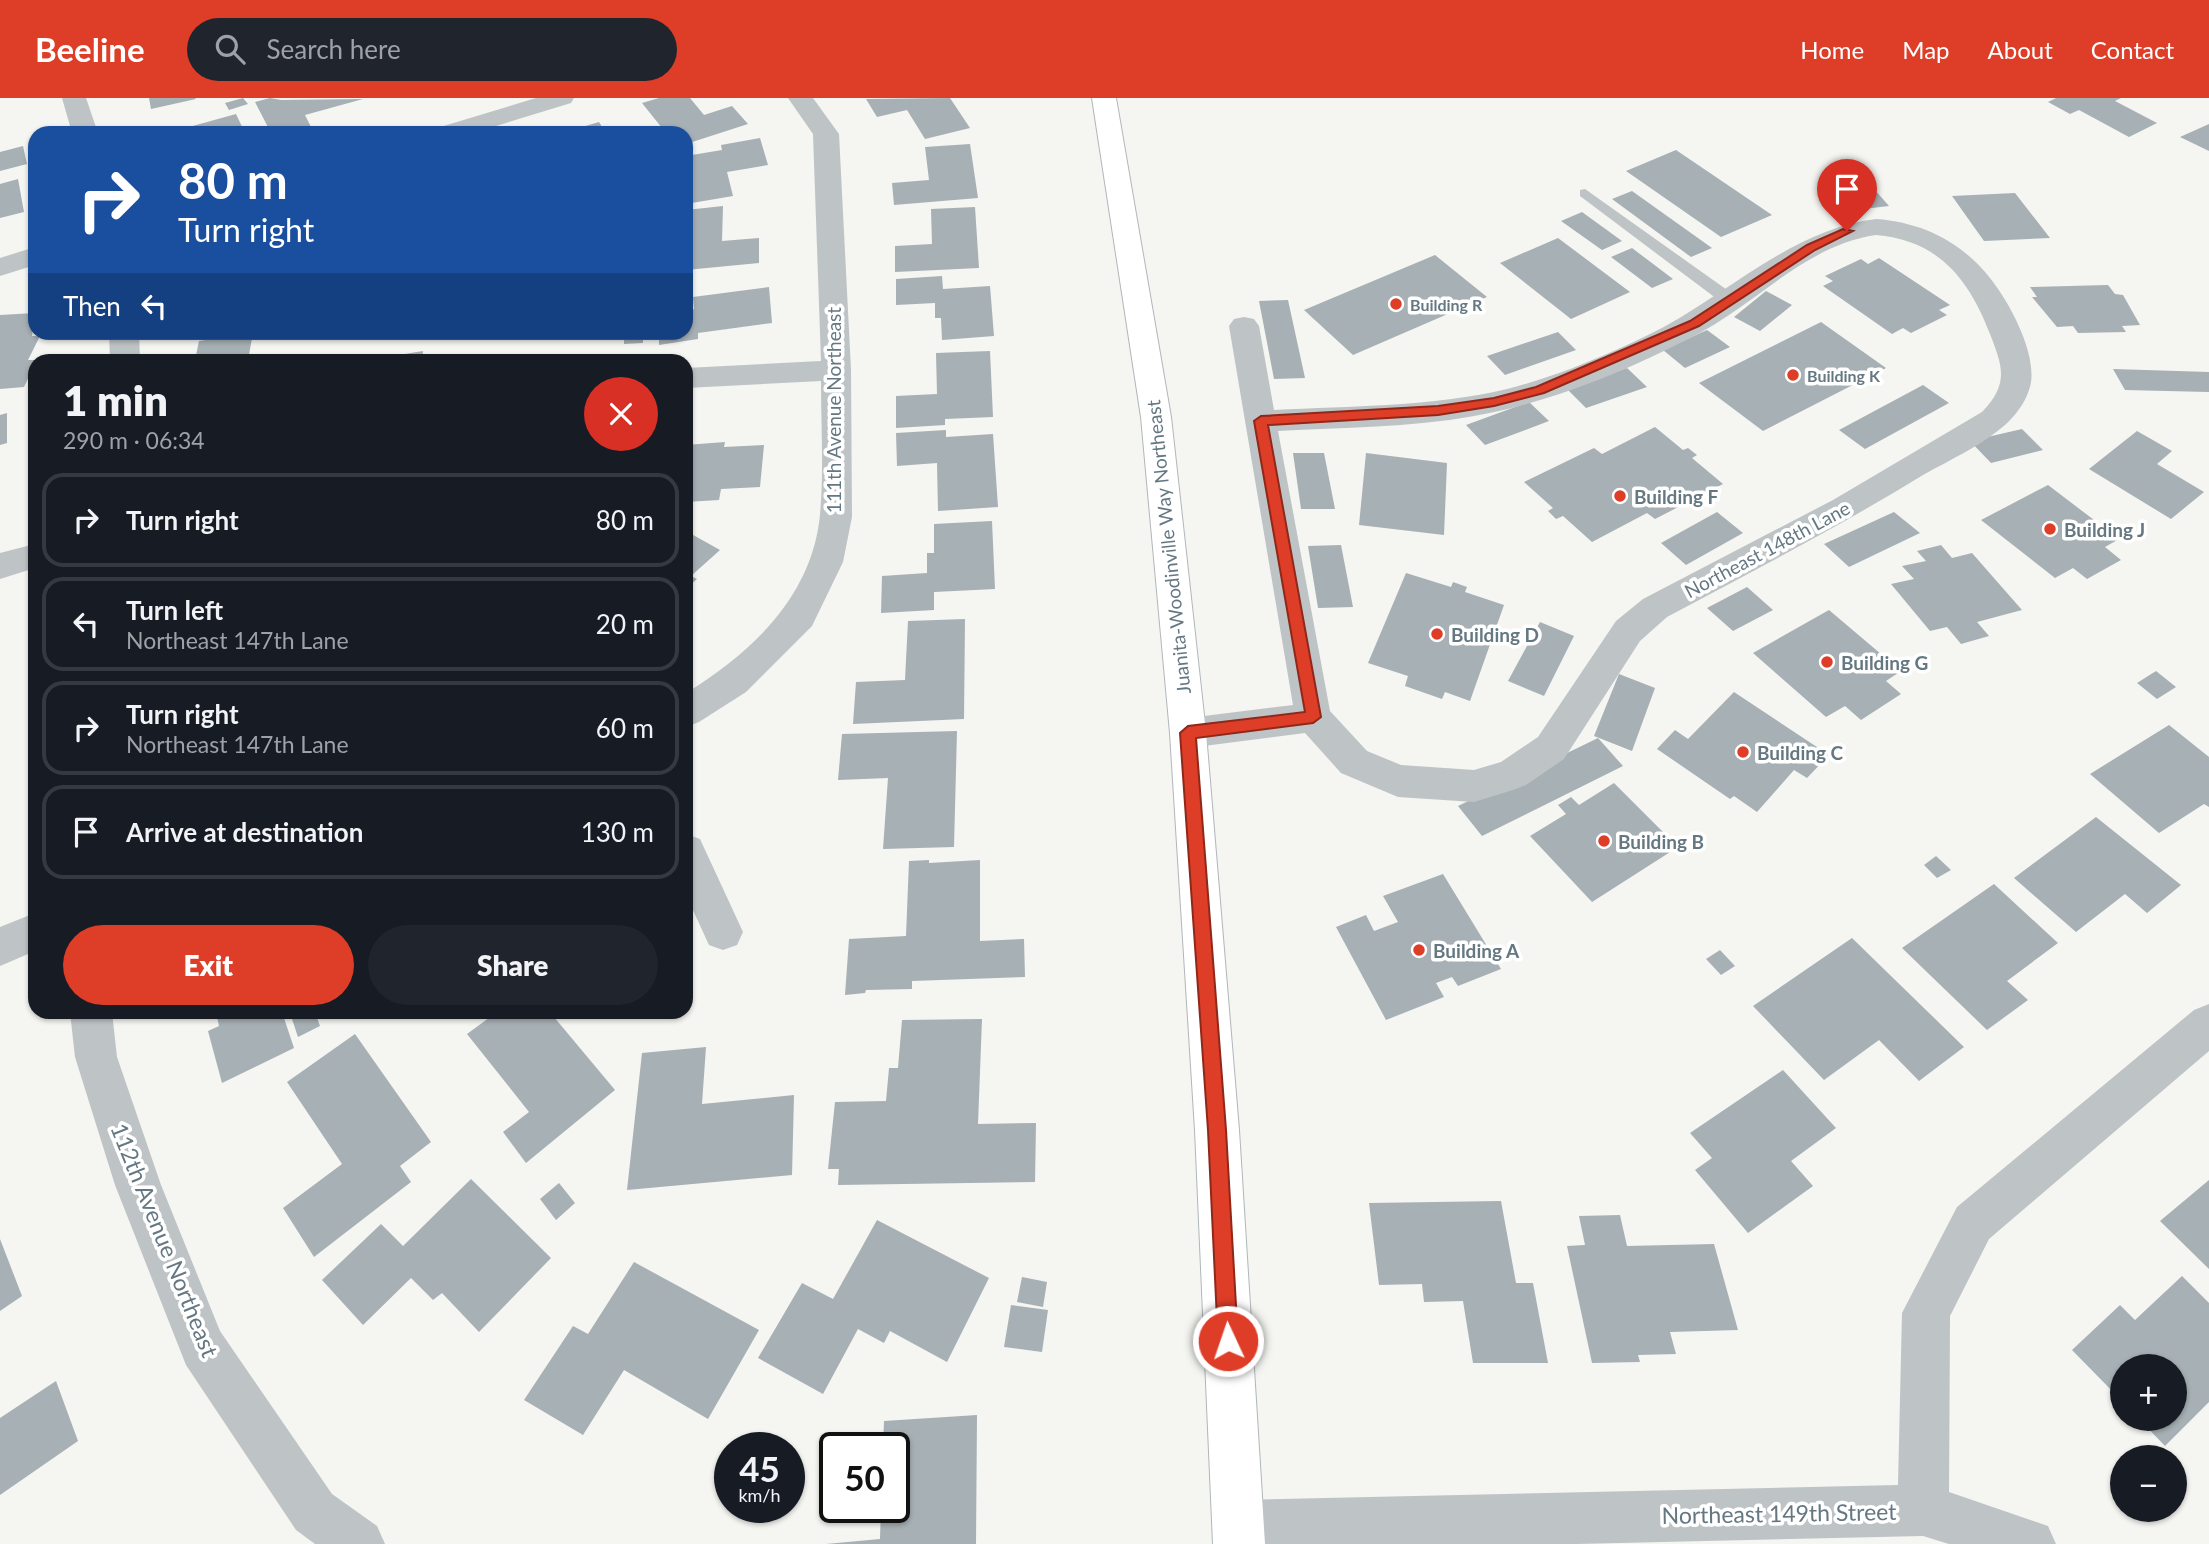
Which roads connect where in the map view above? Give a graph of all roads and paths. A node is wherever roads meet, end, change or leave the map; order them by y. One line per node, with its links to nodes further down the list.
1 (74, 98): 5 (street)
2 (562, 98): 6 (street)
3 (800, 98): 12 (street, 111th Avenue Northeast)
4 (1104, 98): 19 (main road, Juanita-Woodinville Way Northeast)
5 (83, 126)
6 (469, 126)
7 (1585, 193): 10 (lane)
8 (28, 259): 9 (street)
9 (0, 267)
10 (1731, 301): 14 (street); 18 (street, Northeast 148th Lane)
11 (1244, 326): 14 (street)
12 (836, 370): 13 (street); 17 (street, 111th Avenue Northeast)
13 (693, 378)
14 (1261, 421): 18 (street)
15 (28, 558): 16 (street)
16 (0, 566)
17 (693, 708)
18 (1313, 717): 19 (street)
19 (1188, 733): 27 (main road, Juanita-Woodinville Way Northeast)
20 (693, 866): 21 (street)
21 (723, 932)
22 (28, 934): 23 (street)
23 (0, 947)
24 (91, 1019): 28 (street, 112th Avenue Northeast)
25 (2209, 1024): 26 (street, Northeast 149th Street)
26 (1923, 1510): 27 (street, Northeast 149th Street); 29 (street)
27 (1239, 1535)
28 (359, 1544)
29 (2030, 1544)

